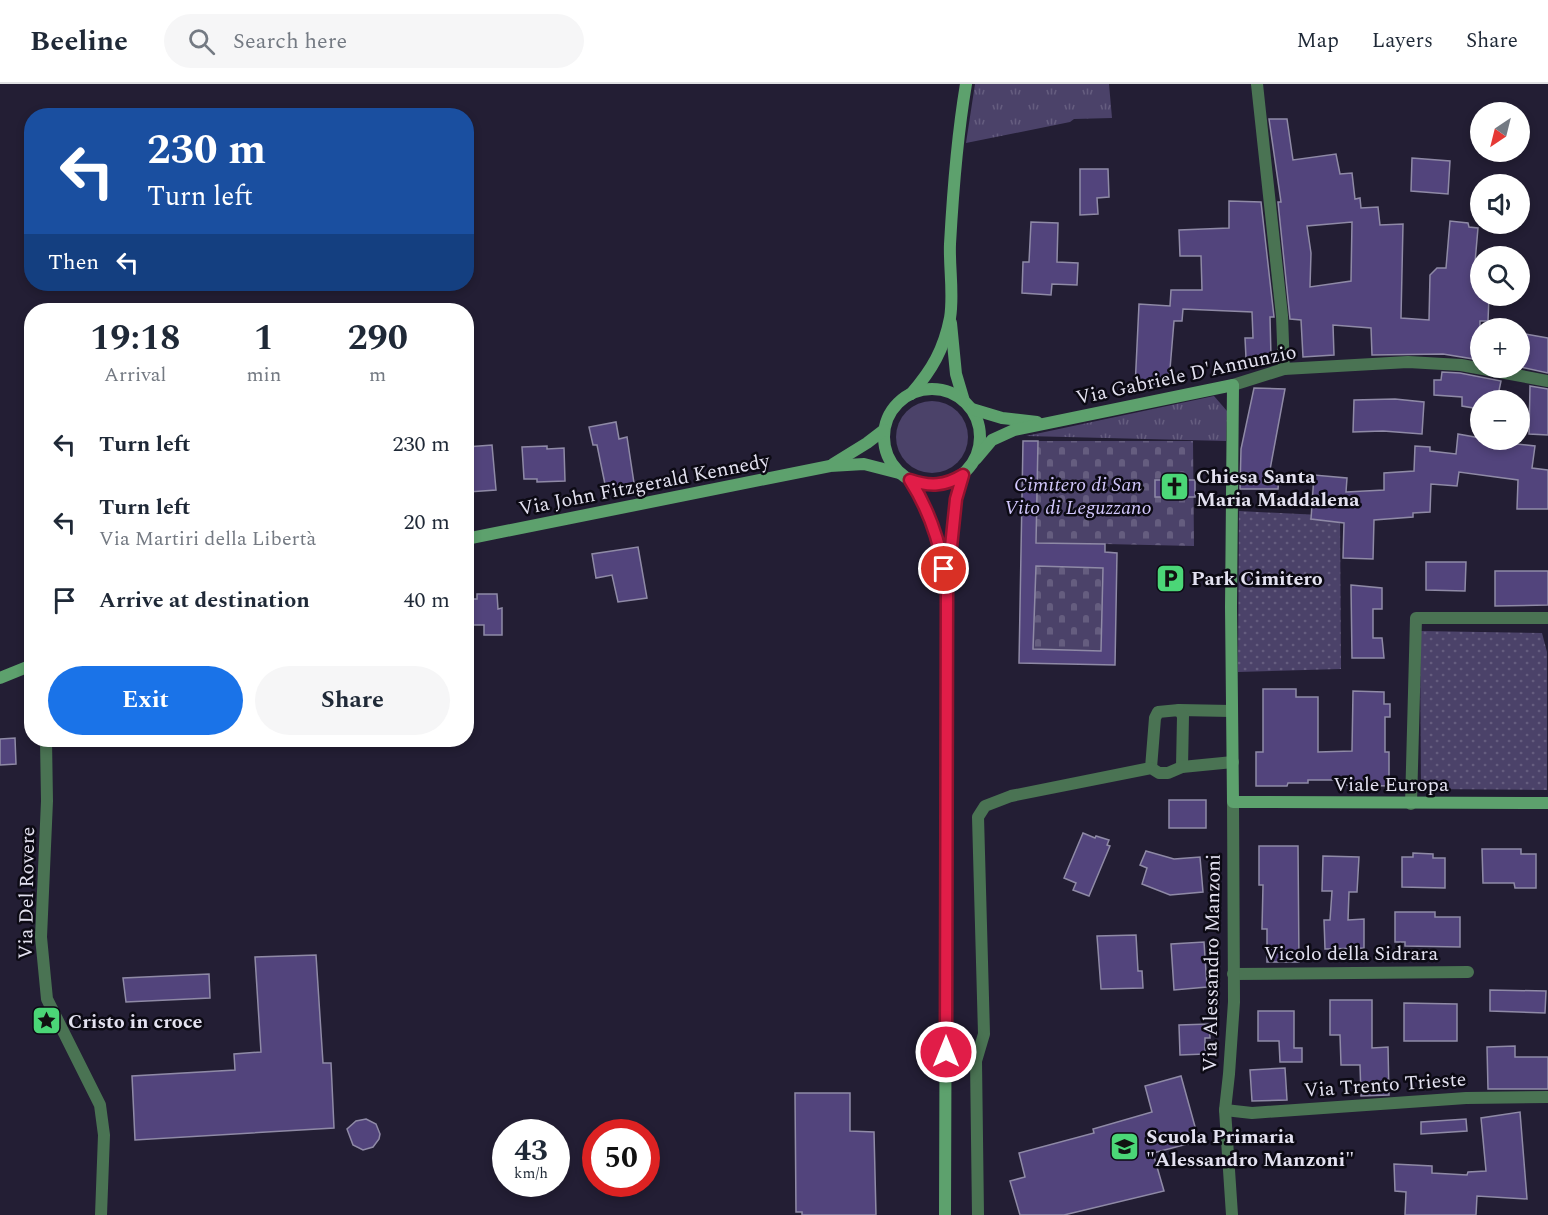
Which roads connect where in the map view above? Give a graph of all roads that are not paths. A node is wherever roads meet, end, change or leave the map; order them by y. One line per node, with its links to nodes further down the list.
1 (966, 84): 3 (main road)
2 (1257, 84): 4 (street)
3 (950, 316): 7 (main road); 8 (main road)
4 (1284, 369): 5 (street, Via Gabriele D'Annunzio); 6 (street, Via Gabriele D'Annunzio)
5 (1548, 381)
6 (1233, 385): 9 (main road, Via Gabriele D'Annunzio); 21 (main road, Via Alessandro Manzoni)
7 (911, 394): 8 (main road); 10 (main road)
8 (968, 405): 9 (main road, Via Gabriele D'Annunzio); 11 (main road)
9 (1047, 423): 11 (main road, Via Gabriele D'Annunzio)
10 (884, 430): 12 (main road, Via John Fitzgerald Kennedy); 14 (main road)
11 (976, 459): 13 (main road)
12 (830, 466): 14 (main road, Via John Fitzgerald Kennedy); 15 (main road, Via John Fitzgerald Kennedy)
13 (963, 475): 14 (main road); 16 (main road)
14 (905, 476): 16 (main road)
15 (474, 537)
16 (947, 585): 34 (main road)
17 (1548, 618): 28 (street)
18 (24, 668): 19 (main road)
19 (0, 678)
20 (1179, 710): 21 (street); 24 (street); 25 (street)
21 (1231, 711): 23 (main road, Via Alessandro Manzoni)
22 (46, 747): 33 (street, Via Del Rovere)
23 (1233, 762): 24 (street); 26 (main road, Via Alessandro Manzoni)
24 (1182, 767): 25 (street)
25 (1151, 768): 35 (street)
26 (1233, 802): 28 (main road, Viale Europa); 30 (street, Via Alessandro Manzoni)
27 (1548, 803): 28 (main road, Viale Europa)
28 (1411, 804)
29 (1468, 972): 30 (street, Vicolo della Sidrara)
30 (1233, 974): 32 (street, Via Alessandro Manzoni)
31 (1548, 1097): 32 (street, Via Trento Trieste)
32 (1225, 1110): 36 (street, Via Alessandro Manzoni)
33 (101, 1215)
34 (945, 1215)
35 (978, 1215)
36 (1232, 1215)

